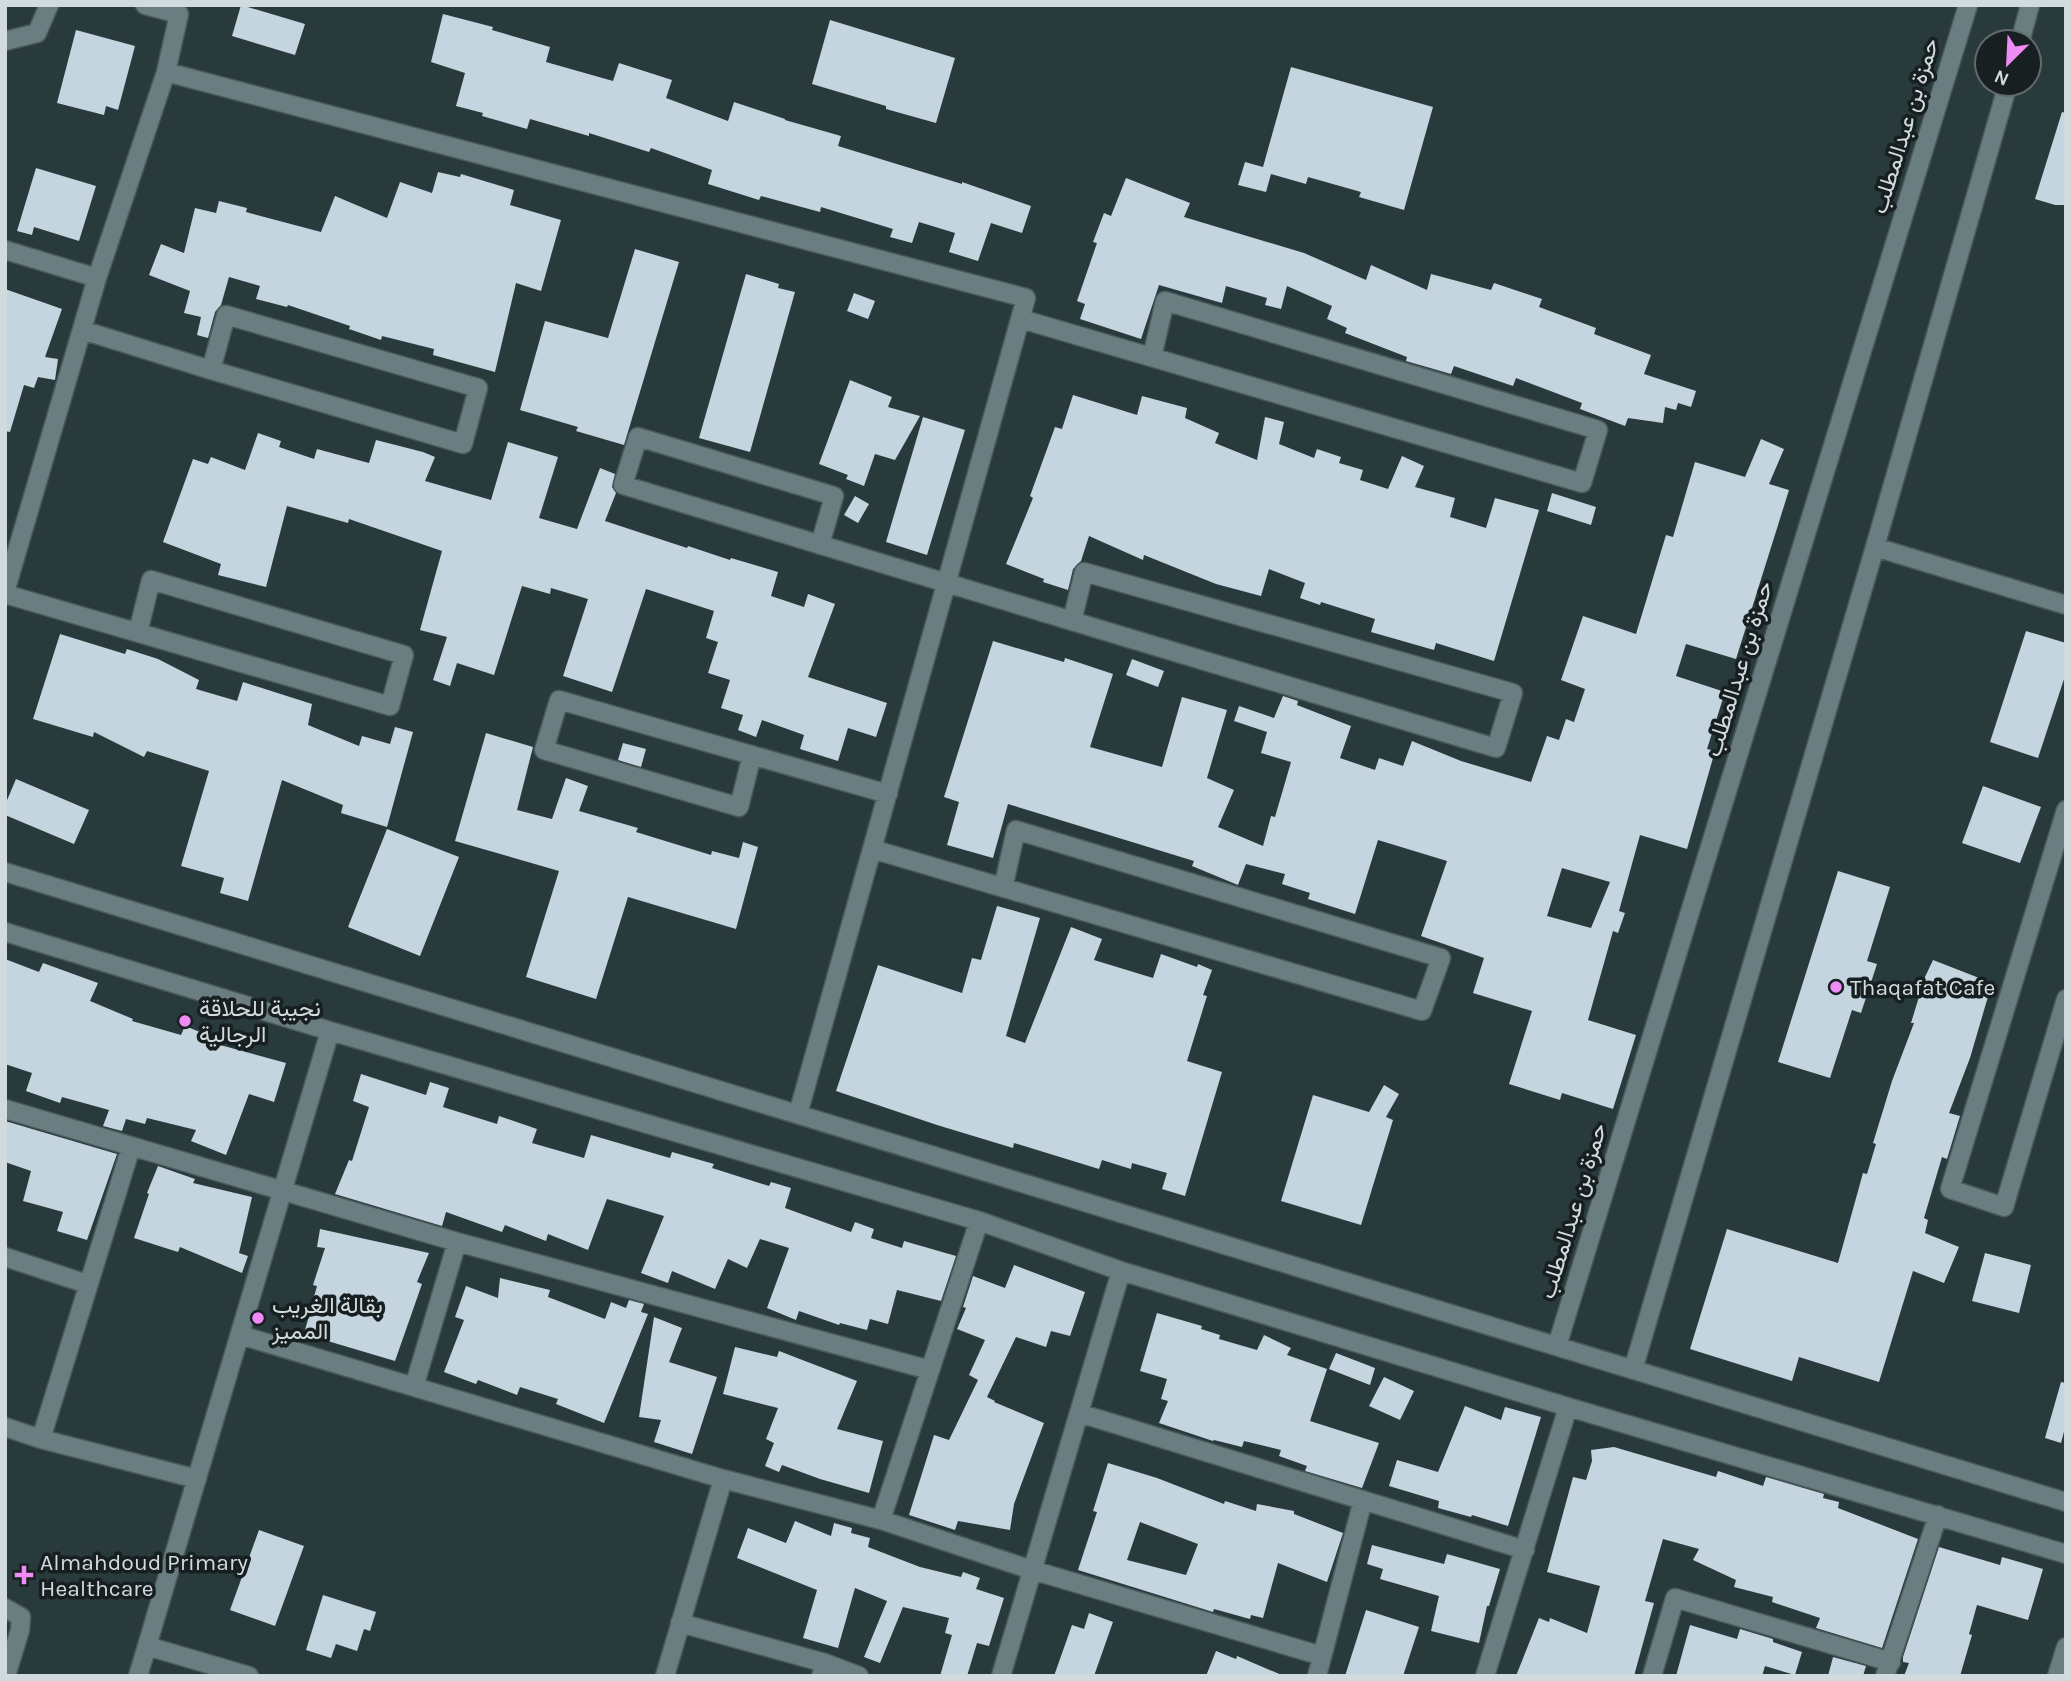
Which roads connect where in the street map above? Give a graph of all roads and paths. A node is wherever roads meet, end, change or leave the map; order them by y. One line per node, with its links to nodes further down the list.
1 (49, 5): 7 (street)
2 (145, 5): 5 (street)
3 (1968, 5): 43 (street, حمزة بن عبدالمطلب)
4 (2030, 5): 6 (street)
5 (180, 9): 8 (street)
6 (2024, 28)
7 (5, 41)
8 (166, 72): 11 (street); 12 (street)
9 (2004, 98): 18 (street)
10 (5, 250): 11 (street)
11 (97, 278): 13 (street)
12 (1021, 319): 14 (street); 19 (street)
13 (82, 330): 15 (street); 16 (street)
14 (1152, 357): 14 (street)
15 (211, 370): 15 (street)
16 (13, 537): 20 (street)
17 (820, 545): 17 (street); 19 (street)
18 (1875, 547): 21 (street); 45 (street)
19 (946, 584): 22 (street); 25 (street)
20 (5, 593): 23 (street)
21 (2066, 605)
22 (1072, 621): 22 (street)
23 (138, 632): 23 (street)
24 (752, 755): 24 (street); 25 (street)
25 (888, 794): 27 (street)
26 (2066, 810): 31 (street)
27 (872, 849): 29 (street); 34 (street)
28 (5, 872): 34 (street)
29 (1003, 888): 29 (street)
30 (5, 932): 32 (street)
31 (2066, 999)
32 (330, 1031): 36 (street); 37 (street)
33 (5, 1109): 35 (street)
34 (798, 1114): 43 (street)
35 (131, 1146): 36 (street); 41 (street)
36 (283, 1192): 38 (street); 42 (street)
37 (979, 1222): 40 (street); 44 (street)
38 (457, 1242): 44 (street); 46 (street)
39 (5, 1257): 41 (street)
40 (1121, 1271): 47 (street); 48 (street)
41 (87, 1284): 50 (street)
42 (240, 1335): 46 (street); 51 (street)
43 (1557, 1346): 45 (street)
44 (930, 1370): 56 (street)
45 (1633, 1370): 54 (street)
46 (414, 1387): 52 (street)
47 (1568, 1407): 55 (street); 57 (street)
48 (1079, 1413): 53 (street); 59 (street)
49 (5, 1427): 50 (street)
50 (41, 1439): 51 (street)
51 (197, 1479): 63 (street)
52 (723, 1479): 56 (street); 61 (street)
53 (1363, 1500): 57 (street); 65 (street)
54 (2066, 1502)
55 (1938, 1515): 58 (street); 67 (street)
56 (881, 1520): 59 (street)
57 (1525, 1550): 75 (street)
58 (2066, 1554)
59 (1032, 1570): 65 (street); 73 (street)
60 (5, 1608): 62 (street)
61 (680, 1623): 66 (street); 71 (street)
62 (13, 1627): 68 (street)
63 (147, 1646): 69 (street); 70 (street)
64 (2066, 1647): 77 (street)
65 (1322, 1656): 74 (street)
66 (823, 1669): 72 (street)
67 (1888, 1669): 76 (street)
68 (6, 1676)
69 (138, 1676)
70 (249, 1676)
71 (665, 1676)
72 (859, 1676)
73 (1001, 1676)
74 (1317, 1676)
75 (1485, 1676)
76 (1652, 1676)
77 (2057, 1676)

